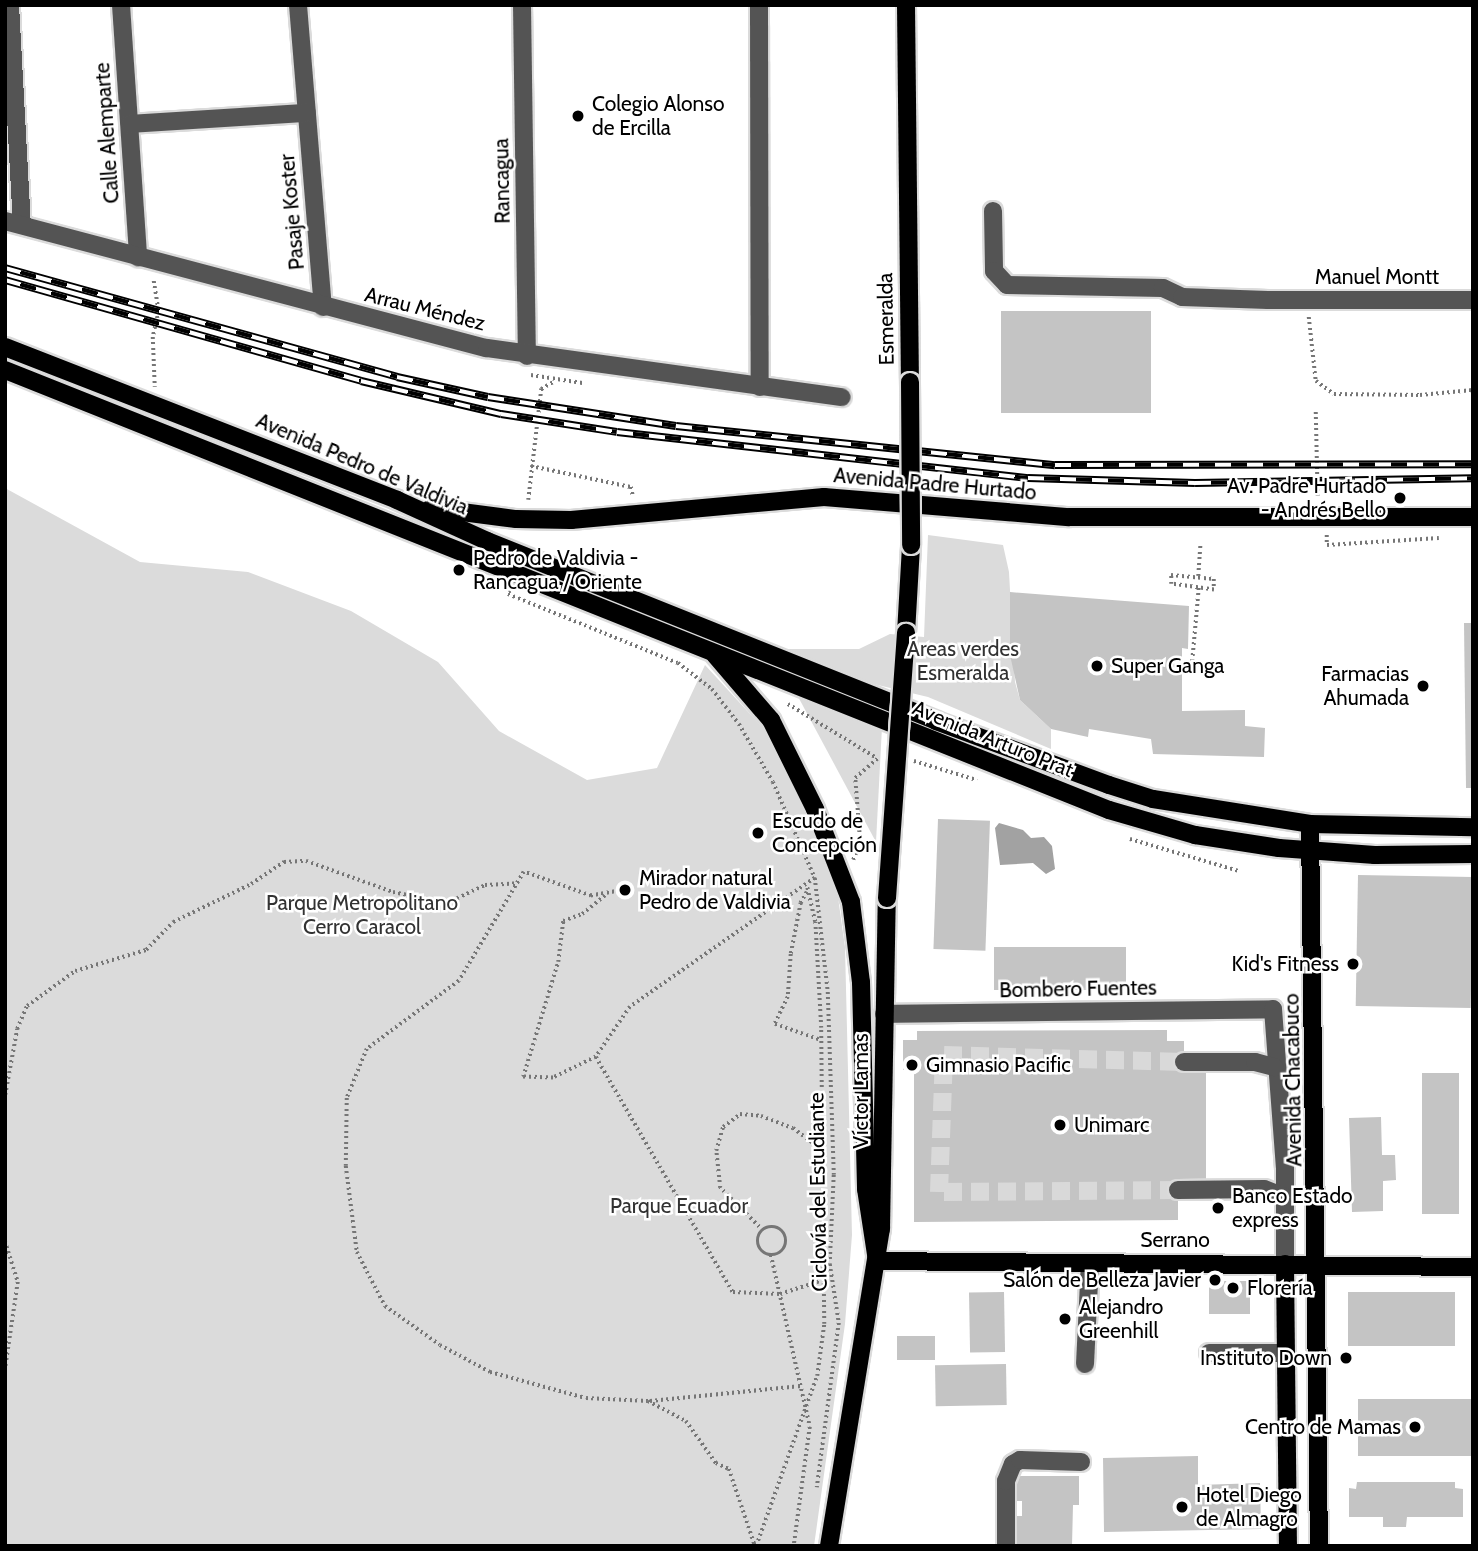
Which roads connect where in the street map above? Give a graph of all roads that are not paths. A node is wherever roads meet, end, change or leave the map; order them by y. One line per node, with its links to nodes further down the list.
1 (10, 5): 10 (street)
2 (121, 5): 8 (street, Calle Alemparte)
3 (298, 5): 7 (street, Pasaje Koster)
4 (522, 5): 15 (street, Rancagua)
5 (759, 5): 17 (street)
6 (906, 5): 23 (main road, Esmeralda, bridge)
7 (307, 113): 8 (street); 13 (street, Pasaje Koster)
8 (130, 124): 11 (street, Calle Alemparte)
9 (993, 211): 12 (street, Manuel Montt)
10 (14, 223): 11 (street, Arrau Méndez)
11 (138, 257): 13 (street, Arrau Méndez)
12 (1473, 300)
13 (323, 307): 15 (street, Arrau Méndez)
14 (5, 347): 19 (main road, Avenida Pedro de Valdivia)
15 (527, 356): 17 (street, Arrau Méndez)
16 (5, 370): 21 (main road, Avenida Pedro de Valdivia)
17 (760, 387): 18 (street, Arrau Méndez)
18 (842, 397)
19 (397, 500): 20 (main road, Avenida Padre Hurtado); 22 (main road, Avenida Pedro de Valdivia)
20 (1473, 517)
21 (518, 573): 24 (main road, Avenida Arturo Prat)
22 (701, 624): 25 (main road, Avenida Arturo Prat)
23 (906, 633): 30 (main road, Víctor Lamas, bridge)
24 (708, 648): 27 (main road, Avenida Arturo Prat); 35 (main road)
25 (1310, 824): 26 (main road, Avenida Arturo Prat); 27 (main road, Avenida Chacabuco)
26 (1473, 827)
27 (1312, 851): 28 (main road, Avenida Arturo Prat); 38 (main road, Avenida Chacabuco)
28 (1473, 854)
29 (1273, 1009): 30 (street, Bombero Fuentes); 32 (street, Avenida Chacabuco)
30 (884, 1014): 35 (main road, Víctor Lamas)
31 (1184, 1062): 32 (street)
32 (1274, 1067): 34 (street, Avenida Chacabuco)
33 (1178, 1190): 34 (street)
34 (1285, 1197): 37 (street, Avenida Chacabuco)
35 (877, 1261): 36 (main road, Serrano); 44 (main road, Víctor Lamas)
36 (1090, 1262): 37 (main road, Serrano); 42 (street)
37 (1285, 1264): 38 (main road, Serrano); 41 (main road, Avenida Chacabuco)
38 (1317, 1265): 39 (main road, Serrano); 47 (main road, Avenida Chacabuco)
39 (1473, 1267)
40 (1209, 1353): 41 (street)
41 (1286, 1353): 46 (main road, Avenida Chacabuco)
42 (1085, 1364)
43 (1081, 1462): 45 (street)
44 (829, 1546)
45 (1006, 1546)
46 (1288, 1546)
47 (1319, 1546)

